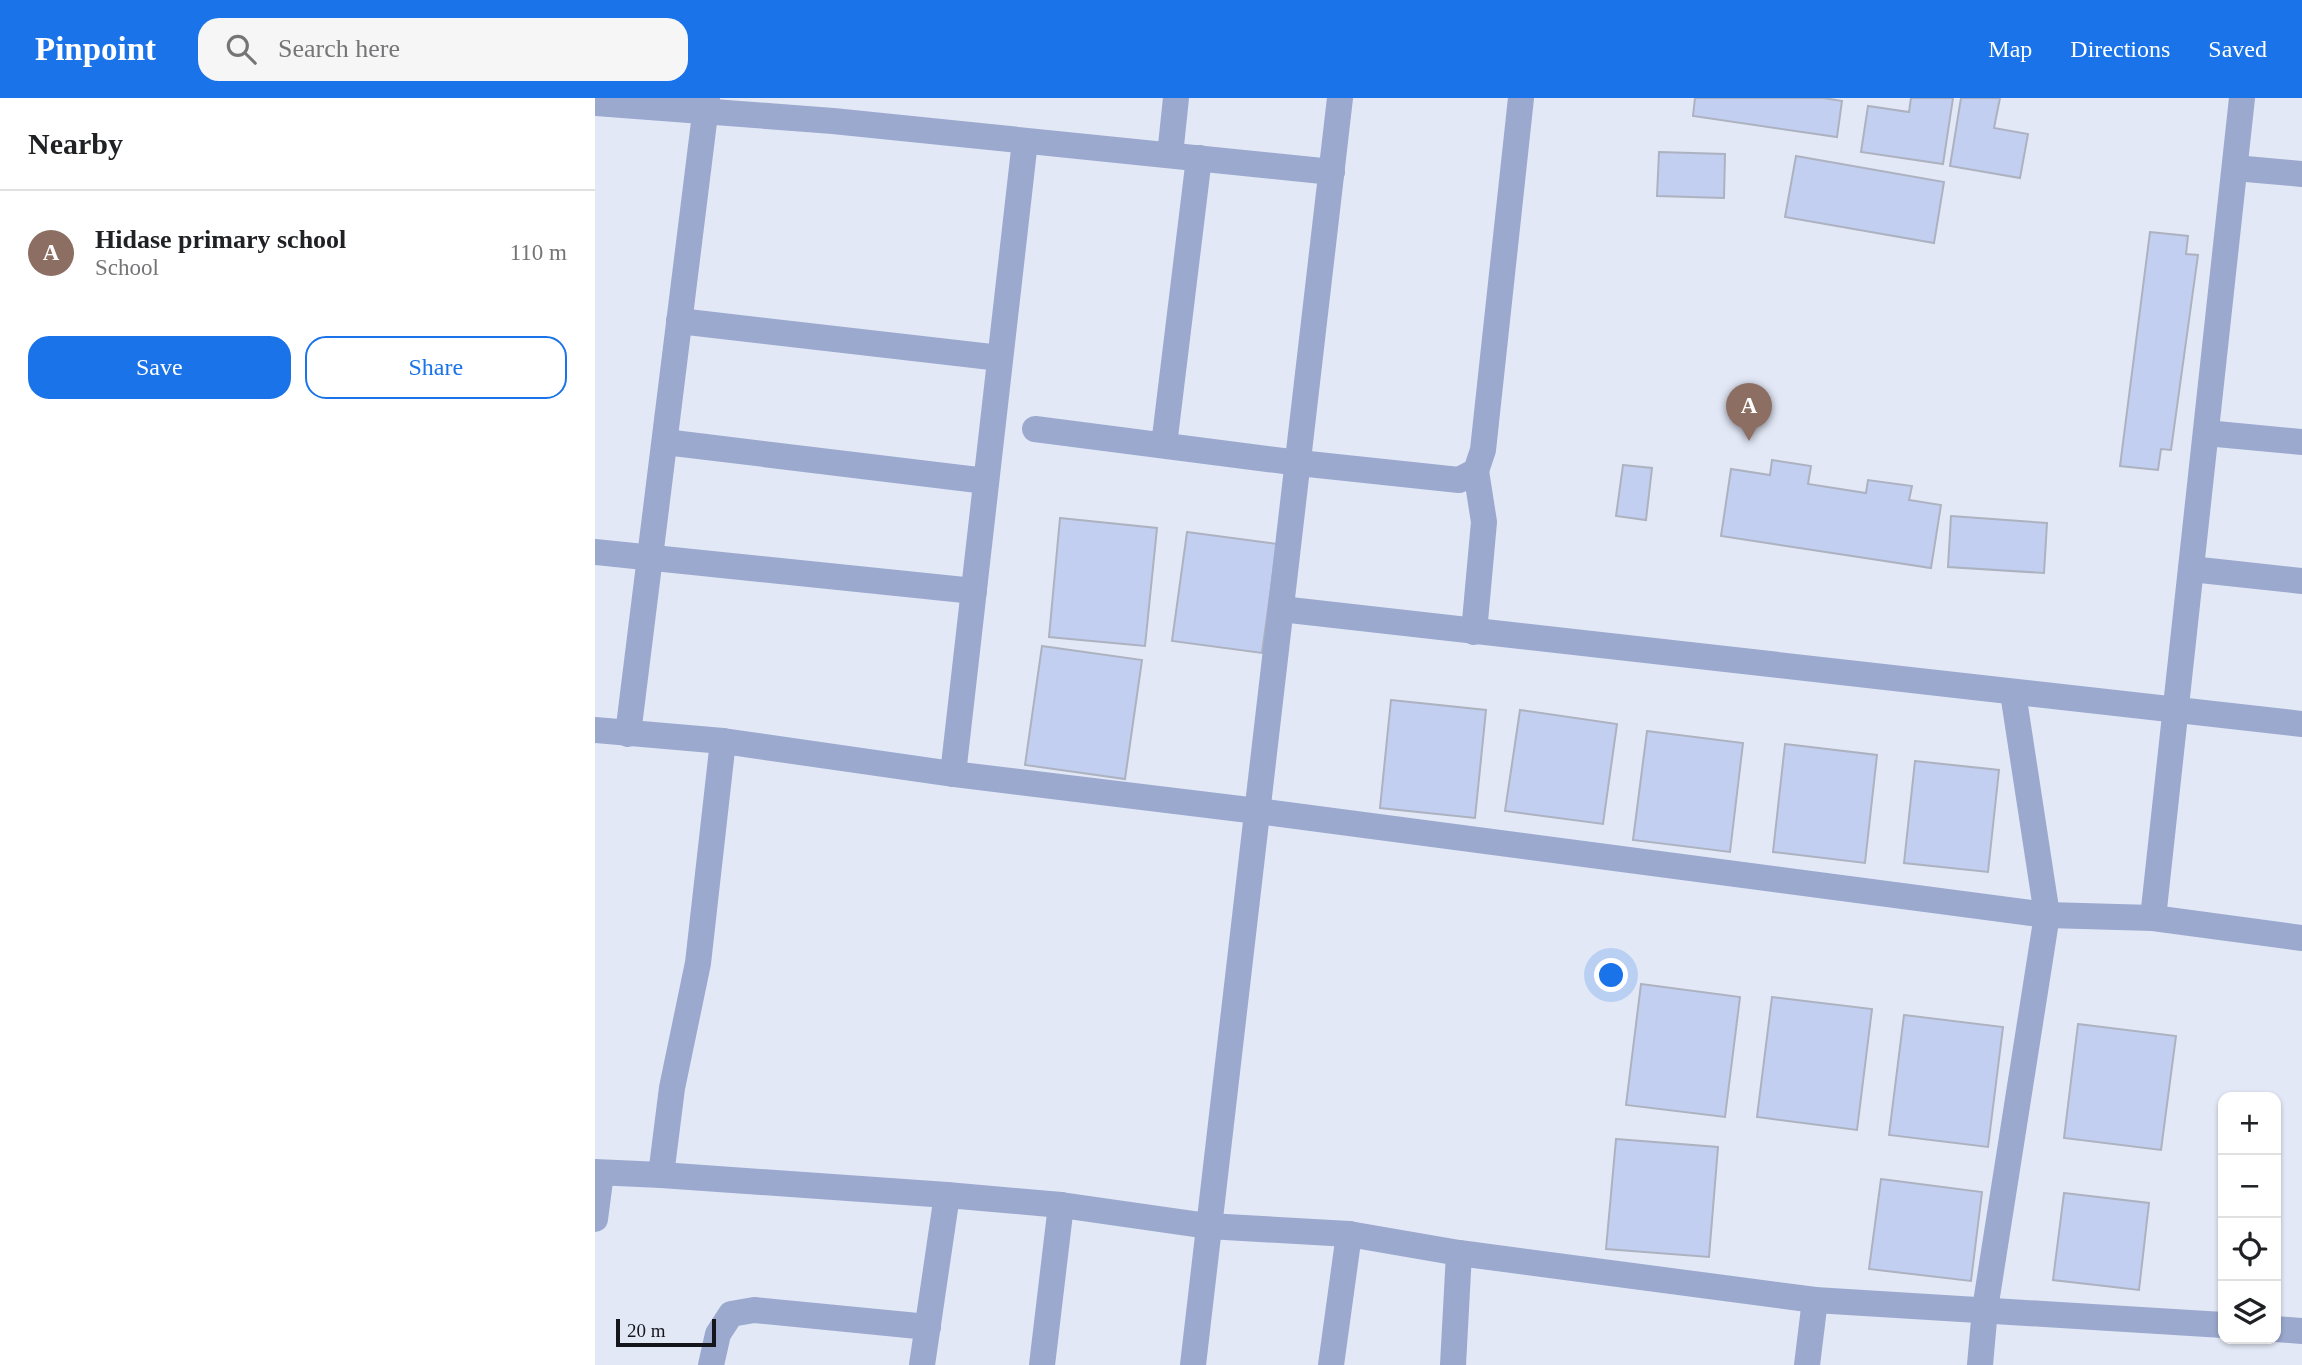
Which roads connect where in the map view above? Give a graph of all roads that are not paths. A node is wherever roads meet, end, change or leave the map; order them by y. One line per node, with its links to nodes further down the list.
1 (1176, 98): 9 (street)
2 (1340, 98): 12 (street)
3 (1521, 98): 22 (street)
4 (2242, 98): 11 (street)
5 (595, 103): 6 (street)
6 (707, 105): 7 (street); 14 (street)
7 (834, 109): 8 (street)
8 (1025, 141): 9 (street); 15 (street)
9 (1170, 155): 10 (street)
10 (1199, 159): 12 (street); 20 (street)
11 (2235, 168): 13 (street); 17 (street)
12 (1332, 172): 21 (street)
13 (2302, 174)
14 (680, 321): 15 (street); 18 (street)
15 (1000, 358): 23 (street)
16 (1035, 429): 20 (street)
17 (2206, 432): 19 (street); 26 (street)
18 (665, 442): 23 (street); 25 (street)
19 (2302, 442)
20 (1164, 445): 21 (street)
21 (1299, 463): 22 (street); 29 (street)
22 (1476, 471): 30 (street)
23 (986, 481): 28 (street)
24 (595, 552): 25 (street)
25 (650, 558): 28 (street); 35 (street)
26 (2191, 569): 27 (street); 32 (street)
27 (2302, 580)
28 (974, 591): 37 (street)
29 (1281, 609): 30 (street); 38 (street)
30 (1474, 632): 31 (street)
31 (2013, 693): 32 (street); 39 (street)
32 (2176, 711): 33 (street); 40 (street)
33 (2302, 724)
34 (595, 730): 35 (street)
35 (628, 734): 36 (street)
36 (723, 741): 37 (street); 43 (street)
37 (953, 774): 38 (street)
38 (1257, 811): 39 (street); 47 (street)
39 (2047, 915): 40 (street); 51 (street)
40 (2153, 918): 41 (street)
41 (2302, 938)
42 (598, 1172): 43 (street); 46 (street)
43 (661, 1175): 44 (street)
44 (947, 1195): 45 (street); 53 (street)
45 (1061, 1205): 47 (street); 58 (street)
46 (595, 1219)
47 (1208, 1226): 48 (street); 59 (street)
48 (1349, 1234): 49 (street); 60 (street)
49 (1459, 1253): 50 (street); 61 (street)
50 (1815, 1300): 51 (street); 62 (street)
51 (1985, 1309): 52 (street); 63 (street)
52 (2218, 1325)
53 (928, 1327): 56 (street); 57 (street)
54 (2281, 1329): 55 (street)
55 (2302, 1331)
56 (711, 1365)
57 (922, 1365)
58 (1042, 1365)
59 (1193, 1365)
60 (1331, 1365)
61 (1453, 1365)
62 (1807, 1365)
63 (1980, 1365)

